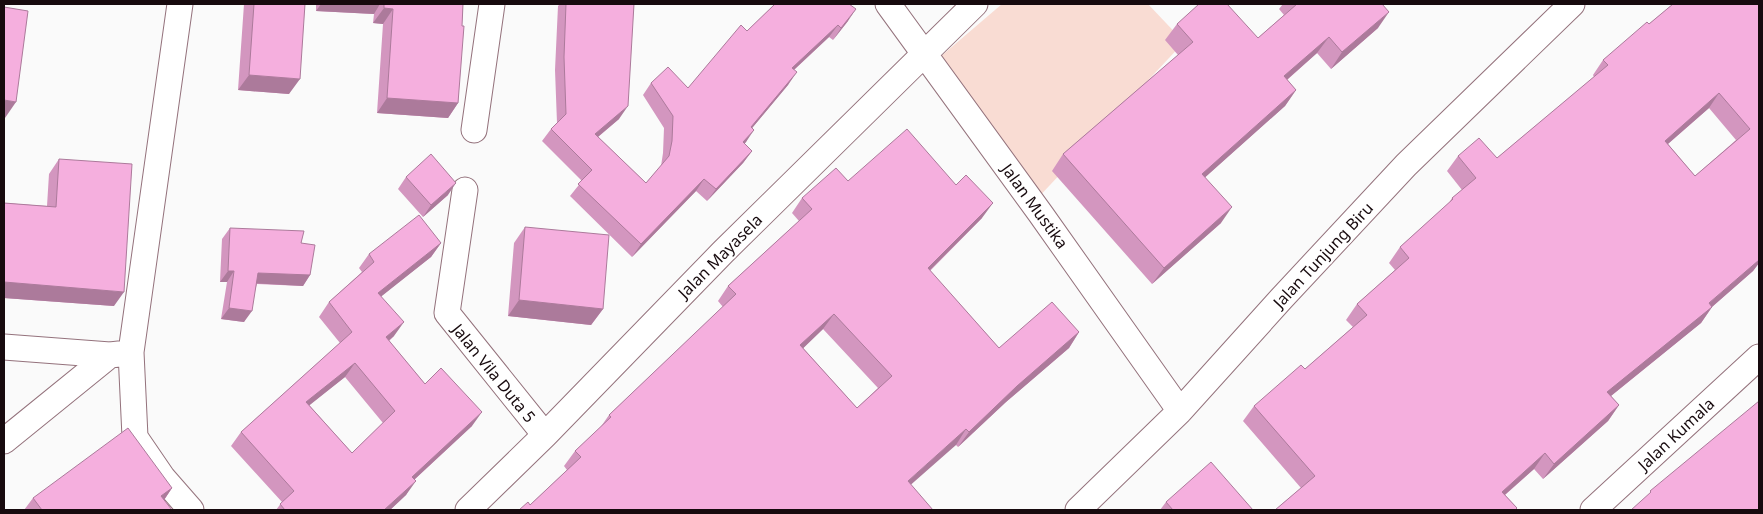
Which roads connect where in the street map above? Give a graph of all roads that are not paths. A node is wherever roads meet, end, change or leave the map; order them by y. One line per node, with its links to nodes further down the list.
1 (180, 4): 10 (street)
2 (492, 4): 7 (street)
3 (888, 4): 6 (street, Jalan Mustika)
4 (975, 4): 6 (street, Jalan Mayasela)
5 (1572, 4): 12 (street, Jalan Tunjung Biru)
6 (925, 54): 12 (street, Jalan Mustika); 13 (street, Jalan Mayasela)
7 (474, 130)
8 (465, 190): 13 (street, Jalan Vila Duta 5)
9 (4, 347): 10 (street)
10 (121, 353): 14 (street); 15 (street)
11 (1759, 357): 18 (street, Jalan Kumala)
12 (1180, 411): 17 (street, Jalan Tunjung Biru)
13 (545, 435): 16 (street, Jalan Mayasela)
14 (4, 441)
15 (191, 510)
16 (468, 510)
17 (1078, 510)
18 (1592, 510)

